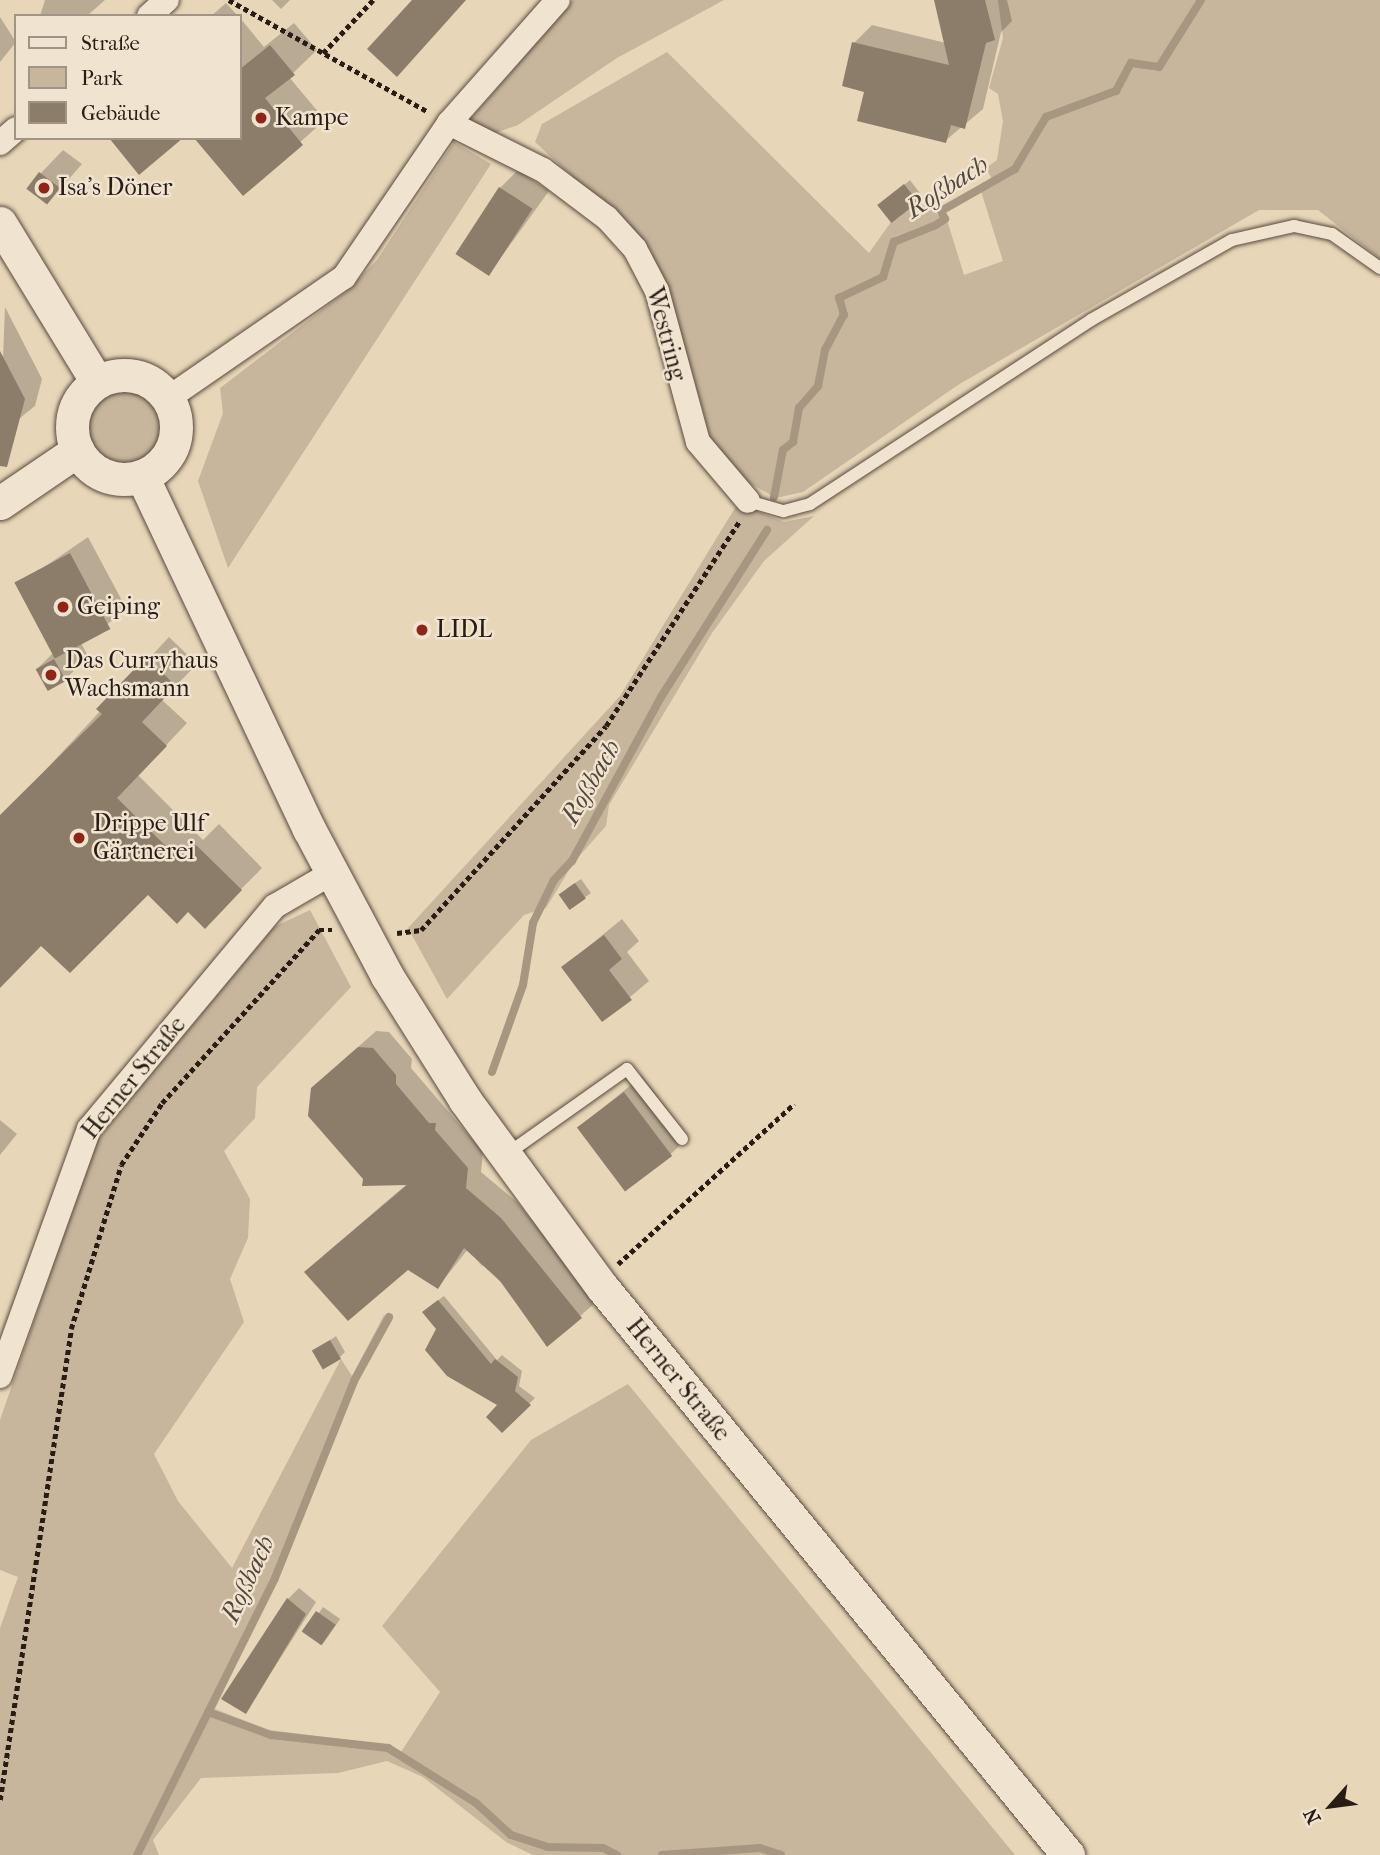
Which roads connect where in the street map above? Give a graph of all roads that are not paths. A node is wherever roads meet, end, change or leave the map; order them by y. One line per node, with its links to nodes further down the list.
1 (167, 0): 3 (street)
2 (558, 0): 4 (street)
3 (151, 14)
4 (449, 123): 10 (street); 13 (street, Westring)
5 (14, 131): 6 (street)
6 (0, 143)
7 (0, 223): 9 (main road)
8 (1380, 268): 13 (lane)
9 (97, 382): 10 (main road); 11 (main road)
10 (167, 399): 12 (main road)
11 (78, 450): 12 (main road); 14 (main road)
12 (142, 476): 15 (main road, Herner Straße)
13 (748, 501)
14 (0, 503)
15 (332, 873): 17 (main road, Herner Straße); 18 (street, Herner Straße)
16 (682, 1139): 17 (lane)
17 (504, 1157): 19 (main road, Herner Straße)
18 (0, 1376)
19 (1068, 1855)

